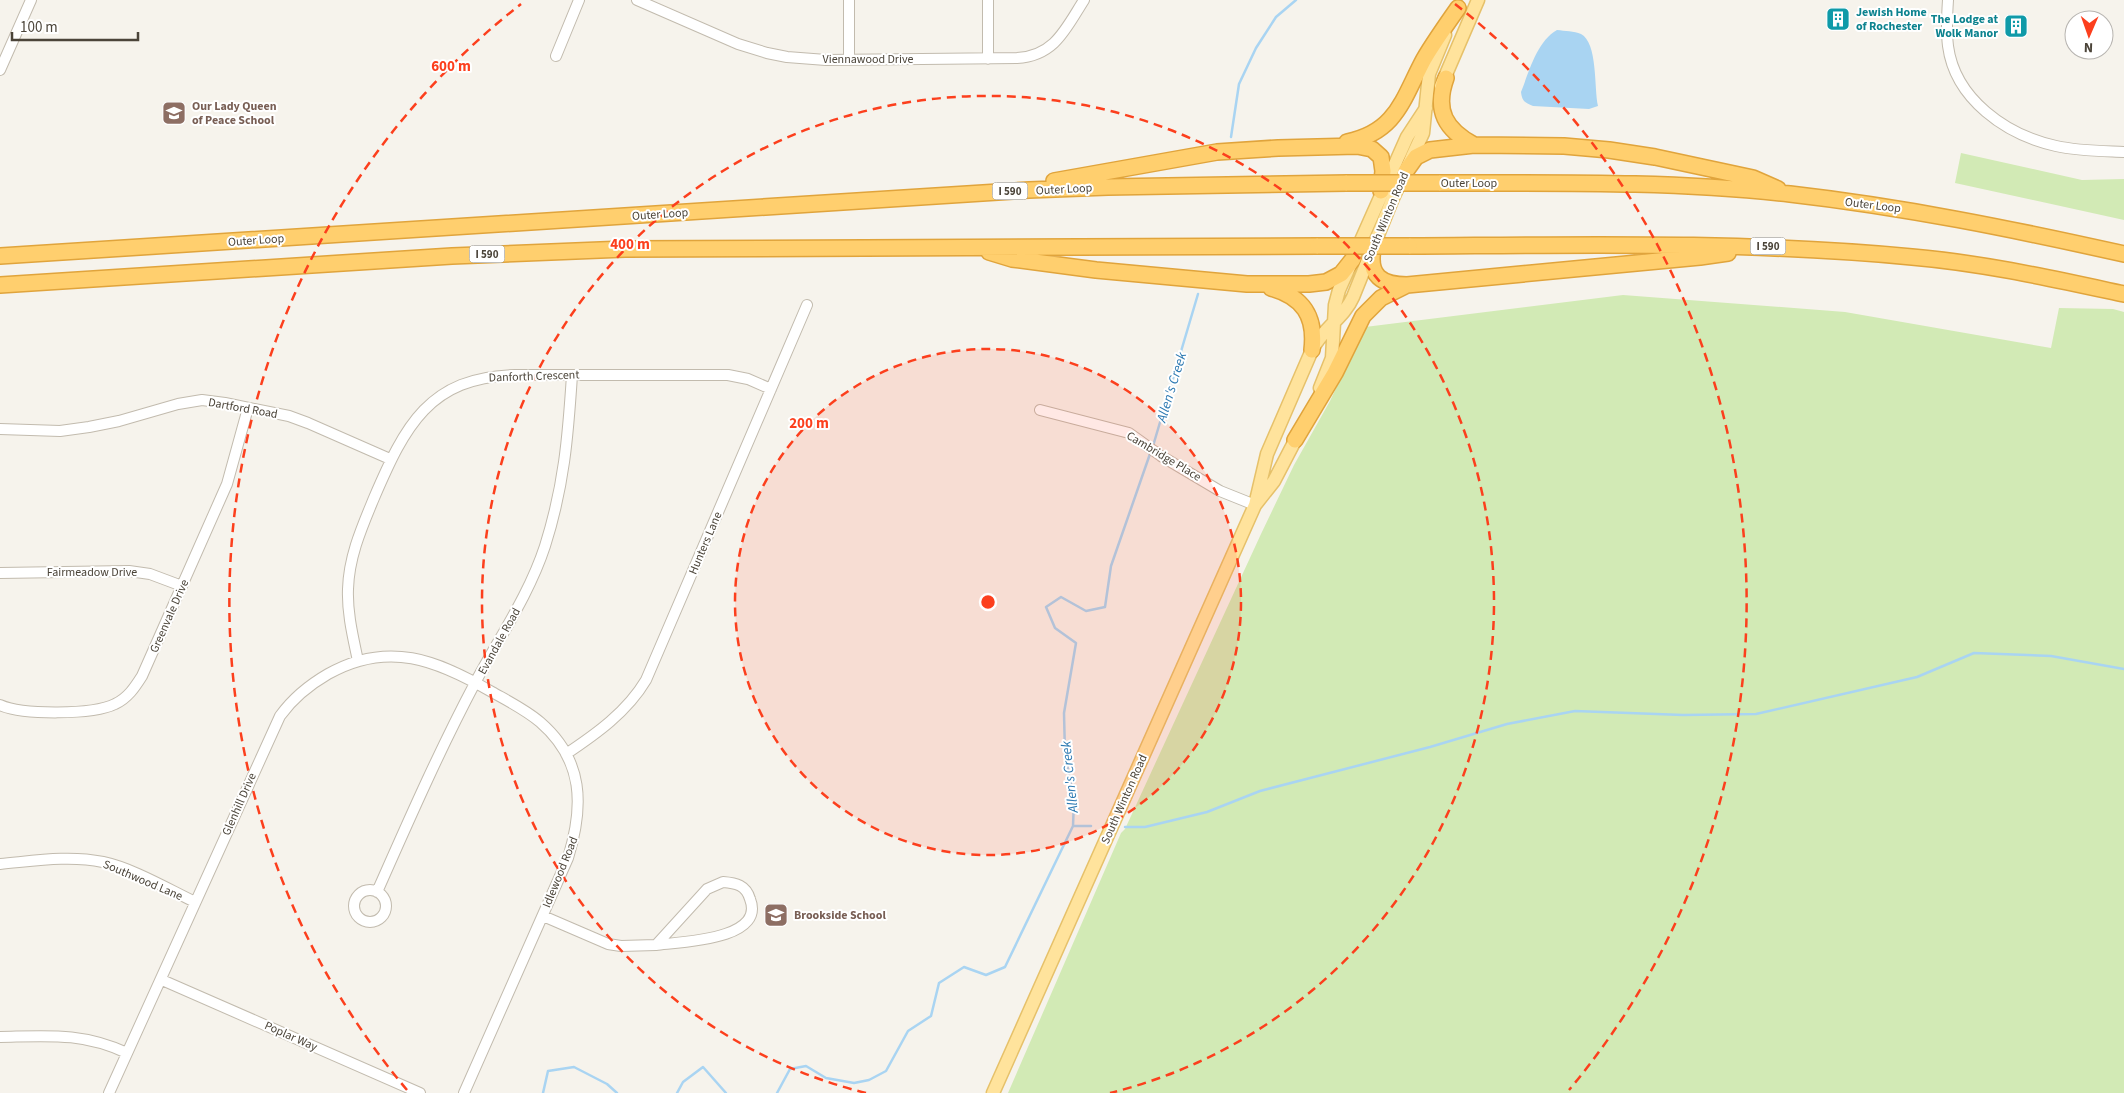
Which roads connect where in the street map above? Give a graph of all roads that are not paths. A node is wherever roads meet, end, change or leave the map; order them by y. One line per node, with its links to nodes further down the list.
1 (31, 0): 13 (street)
2 (579, 0): 10 (street)
3 (637, 0): 11 (street, Viennawood Drive)
4 (849, 0): 11 (street)
5 (988, 0): 12 (street)
6 (1084, 0): 12 (street, Viennawood Drive)
7 (1478, 0): 14 (main road, South Winton Road)
8 (1948, 0): 18 (street)
9 (1460, 4): 15 (main road, South Winton Road); 17 (highway)
10 (556, 56)
11 (849, 59): 12 (street, Viennawood Drive)
12 (988, 59)
13 (0, 70)
14 (1446, 78): 15 (main road, South Winton Road); 16 (highway)
15 (1426, 108): 19 (main road, South Winton Road); 21 (main road, South Winton Road)
16 (1474, 145): 19 (highway); 22 (highway)
17 (1326, 147): 20 (highway); 21 (highway)
18 (2124, 152)
19 (1406, 171): 25 (main road, South Winton Road)
20 (1029, 190): 22 (highway, Outer Loop / I 590, bridge); 27 (highway, Outer Loop / I 590)
21 (1382, 191): 28 (main road, South Winton Road)
22 (1788, 194): 26 (highway, Outer Loop / I 590)
23 (1767, 246): 24 (highway, I 590, bridge); 31 (highway); 32 (highway, I 590)
24 (974, 248): 29 (highway); 30 (highway, I 590)
25 (1373, 249): 31 (highway); 34 (main road, South Winton Road)
26 (2124, 254)
27 (0, 256)
28 (1353, 259): 29 (highway); 34 (main road, South Winton Road)
29 (1247, 284): 35 (highway)
30 (0, 285)
31 (1407, 285): 41 (highway)
32 (2124, 294)
33 (808, 305): 37 (street, Hunters Lane)
34 (1334, 320): 35 (main road, South Winton Road); 41 (main road, South Winton Road)
35 (1312, 350): 43 (main road, South Winton Road)
36 (572, 375): 37 (street, Danforth Crescent); 42 (street, Danforth Crescent); 47 (street, Evandale Road)
37 (771, 389): 49 (street, Hunters Lane)
38 (248, 408): 40 (street, Dartford Road); 42 (street, Dartford Road); 45 (street, Greenvale Drive)
39 (1040, 410): 43 (street, Cambridge Place)
40 (0, 429)
41 (1295, 440): 43 (main road, South Winton Road)
42 (390, 460): 46 (street, Danforth Crescent)
43 (1255, 505): 61 (main road, South Winton Road)
44 (0, 574): 45 (street, Fairmeadow Drive)
45 (182, 586): 48 (street, Greenvale Drive)
46 (358, 661): 47 (street, Glenhill Drive); 52 (street, Glenhill Drive)
47 (475, 682): 49 (street, Idlewood Road); 51 (street, Evandale Road)
48 (0, 705)
49 (566, 754): 53 (street, Idlewood Road)
50 (0, 864): 52 (street, Southwood Lane)
51 (377, 892)
52 (195, 902): 55 (street, Glenhill Drive)
53 (543, 916): 54 (street); 60 (street, Idlewood Road)
54 (656, 945): 54 (street)
55 (162, 980): 57 (street, Glenhill Drive); 59 (street, Poplar Way)
56 (0, 1037): 57 (street)
57 (126, 1053): 58 (street, Glenhill Drive)
58 (109, 1093)
59 (420, 1093)
60 (464, 1093)
61 (993, 1093)

